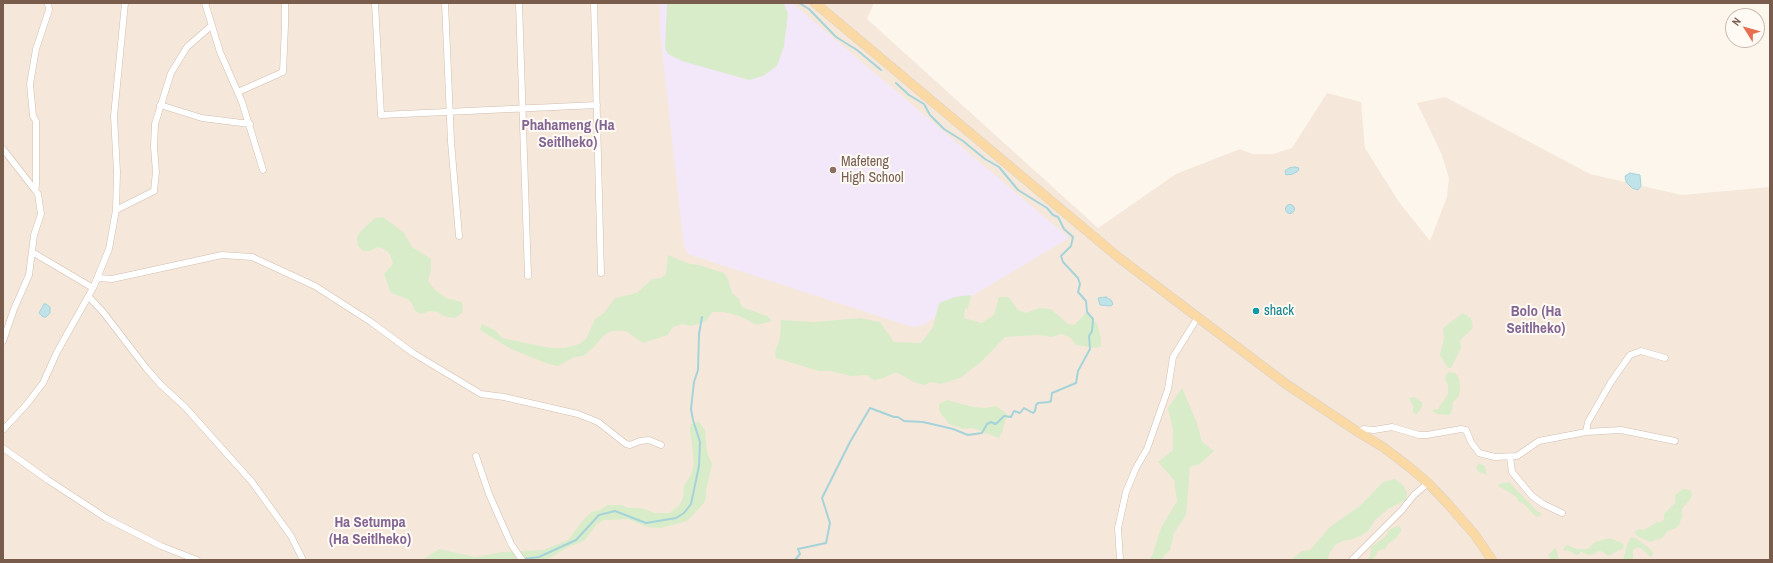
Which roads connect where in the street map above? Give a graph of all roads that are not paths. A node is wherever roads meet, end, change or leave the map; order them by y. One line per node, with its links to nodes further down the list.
1 (48, 3): 19 (street)
2 (125, 3): 20 (street)
3 (205, 3): 10 (street)
4 (285, 3): 11 (street)
5 (375, 3): 15 (street)
6 (445, 3): 15 (street)
7 (519, 3): 14 (street)
8 (594, 3): 12 (street)
9 (815, 3): 28 (main road)
10 (211, 26): 11 (street); 13 (street)
11 (238, 92): 16 (street)
12 (597, 105): 14 (street); 23 (street)
13 (160, 106): 16 (street); 20 (street)
14 (523, 108): 15 (street); 24 (street)
15 (450, 112): 21 (street)
16 (250, 124): 18 (street)
17 (3, 149): 19 (street)
18 (263, 170)
19 (35, 190): 22 (street)
20 (116, 210): 25 (street)
21 (459, 236)
22 (32, 252): 26 (street); 29 (street)
23 (601, 273)
24 (528, 276)
25 (98, 278): 26 (street); 35 (street)
26 (94, 288): 27 (street)
27 (89, 297): 31 (street); 42 (street)
28 (1198, 318): 32 (main road); 44 (street)
29 (3, 341)
30 (1665, 358): 33 (street)
31 (3, 430)
32 (1358, 432): 38 (street); 39 (main road)
33 (1586, 432): 34 (street); 38 (street)
34 (1675, 441)
35 (661, 445)
36 (3, 448): 41 (street)
37 (476, 456): 43 (street)
38 (1510, 457): 40 (street)
39 (1428, 483): 45 (street); 46 (main road)
40 (1562, 512)
41 (197, 560)
42 (303, 560)
43 (522, 560)
44 (1120, 560)
45 (1352, 560)
46 (1492, 560)

